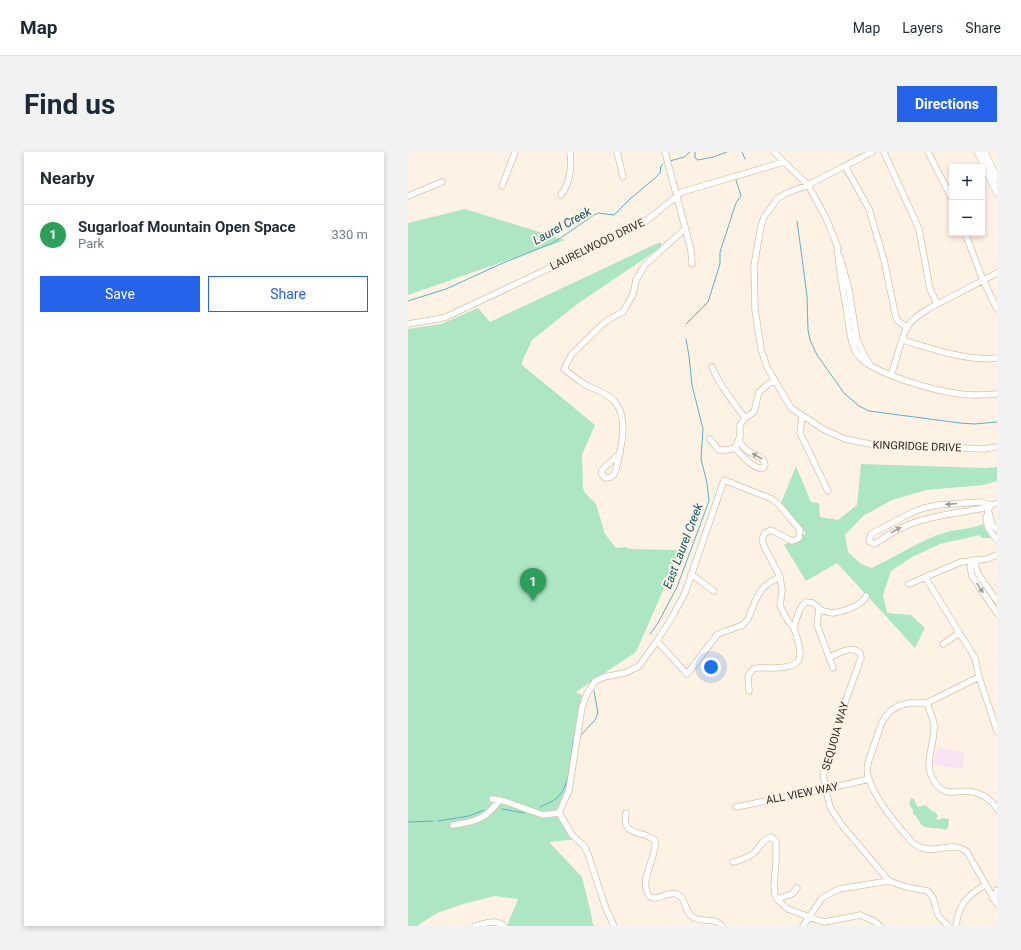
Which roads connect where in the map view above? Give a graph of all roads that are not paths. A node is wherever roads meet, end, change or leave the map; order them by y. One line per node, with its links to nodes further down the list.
1 (515, 152): 17 (street)
2 (570, 152): 21 (street)
3 (617, 152): 13 (street)
4 (665, 152): 19 (street)
5 (774, 152): 11 (street)
6 (872, 152): 12 (street, KINGRIDGE DRIVE)
7 (884, 152): 28 (street)
8 (928, 152): 20 (street)
9 (978, 152): 14 (main road)
10 (984, 152): 14 (main road)
11 (784, 162): 16 (street); 19 (street, LAURELWOOD DRIVE)
12 (845, 166): 16 (street, KINGRIDGE DRIVE); 31 (street)
13 (623, 177)
14 (996, 181): 18 (main road)
15 (442, 182): 22 (street)
16 (808, 185): 35 (street); 36 (street, KINGRIDGE DRIVE)
17 (502, 186)
18 (997, 192)
19 (677, 194): 23 (street); 30 (street, LAURELWOOD DRIVE)
20 (949, 194)
21 (561, 195)
22 (408, 196)
23 (686, 228): 25 (street); 44 (street)
24 (966, 236): 27 (street)
25 (692, 264)
26 (997, 273): 27 (street)
27 (982, 280): 28 (street); 29 (street)
28 (936, 304): 31 (street)
29 (997, 309)
30 (408, 324)
31 (907, 328): 32 (street)
32 (903, 340): 33 (street); 35 (street)
33 (997, 358)
34 (712, 367): 39 (street)
35 (891, 375): 37 (street)
36 (774, 381): 38 (street, KINGRIDGE DRIVE); 39 (street)
37 (997, 394)
38 (802, 416): 43 (street, KINGRIDGE DRIVE); 45 (street)
39 (745, 418): 41 (street)
40 (710, 440): 42 (street)
41 (739, 441): 42 (street); 42 (street, one-way to 41)
42 (735, 448)
43 (997, 448)
44 (620, 453)
45 (828, 491)
46 (997, 503): 47 (street)
47 (990, 505): 47 (street, one-way to 47); 48 (street)
48 (989, 513): 49 (street); 50 (street)
49 (997, 529)
50 (997, 540)
51 (997, 555): 52 (street)
52 (974, 560): 55 (street); 59 (street); 61 (street, one-way to 61)
53 (691, 574): 54 (street); 57 (street); 64 (street)
54 (780, 577): 62 (street); 64 (street)
55 (925, 577): 56 (street); 63 (street)
56 (909, 584)
57 (714, 591)
58 (866, 596): 60 (street)
59 (997, 601)
60 (820, 610): 62 (street); 66 (street)
61 (997, 613)
62 (794, 628): 69 (street)
63 (959, 634): 65 (street); 68 (street)
64 (657, 641): 76 (street)
65 (943, 644)
66 (830, 657): 67 (street); 73 (street, SEQUOIA WAY)
67 (833, 668)
68 (979, 677): 70 (street); 71 (street)
69 (749, 691)
70 (927, 703): 72 (street); 75 (street)
71 (997, 731)
72 (869, 779): 73 (street, ALL VIEW WAY); 81 (street)
73 (826, 789): 74 (street, ALL VIEW WAY); 80 (street, SEQUOIA WAY)
74 (736, 807)
75 (997, 809)
76 (559, 813): 78 (street); 89 (street)
77 (626, 813): 90 (street)
78 (453, 825)
79 (733, 862): 84 (street)
80 (889, 881): 86 (street); 93 (street)
81 (986, 885): 85 (street); 94 (street)
82 (797, 888): 84 (street)
83 (997, 890): 85 (street)
84 (777, 899): 86 (street)
85 (995, 902)
86 (808, 917): 91 (street); 92 (street)
87 (475, 926): 88 (street)
88 (504, 926)
89 (614, 926)
90 (722, 926)
91 (803, 926)
92 (880, 926)
93 (948, 926)
94 (956, 926)

